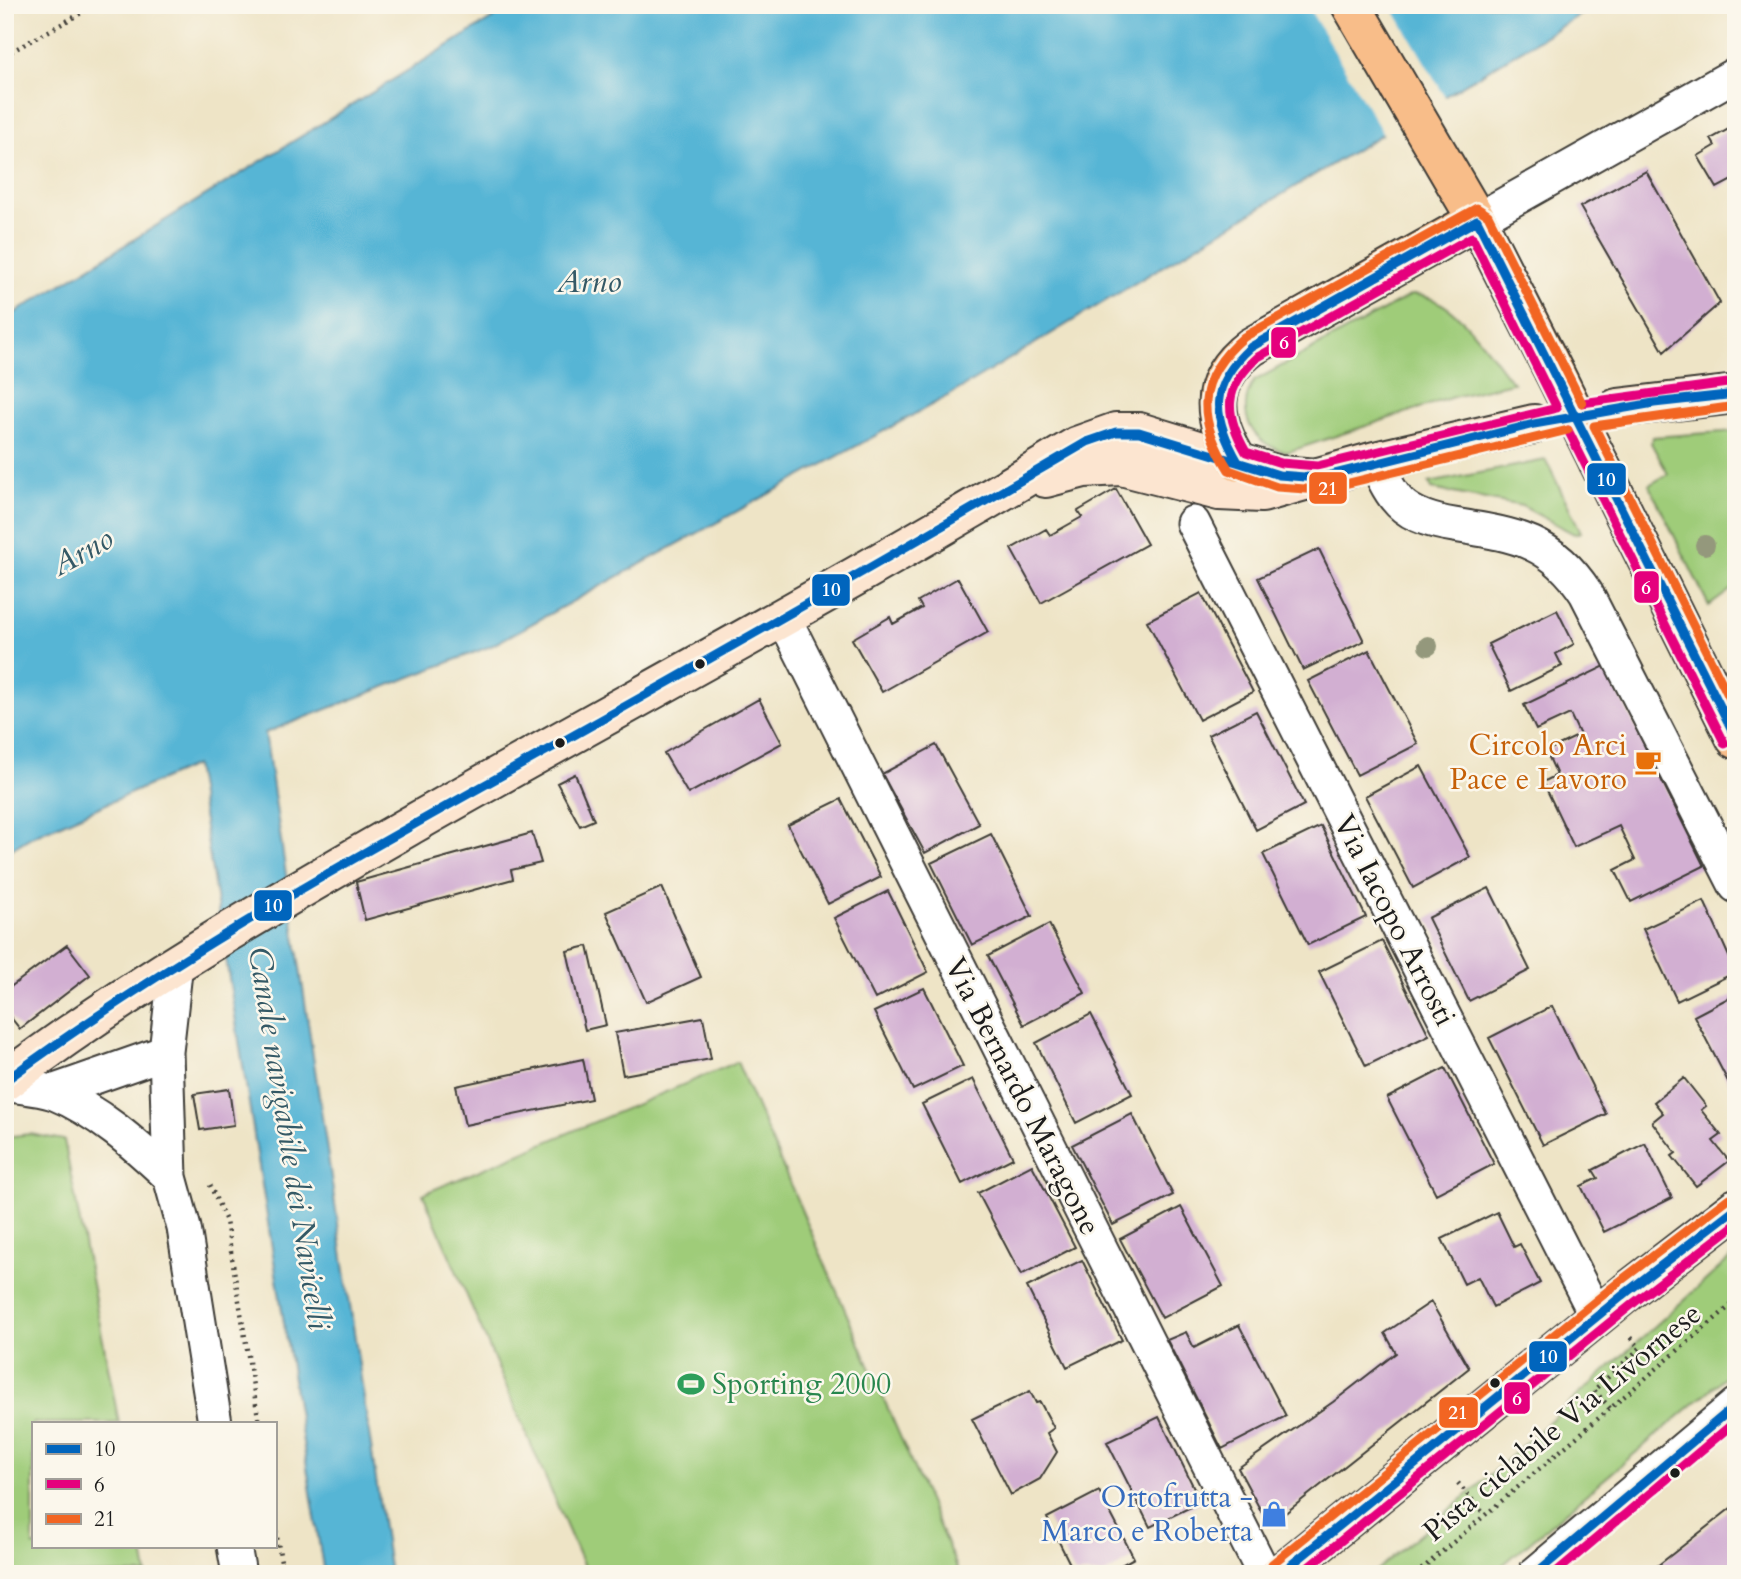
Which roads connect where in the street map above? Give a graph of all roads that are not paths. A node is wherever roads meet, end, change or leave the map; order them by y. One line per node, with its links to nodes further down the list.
1 (1351, 5): 3 (main road)
2 (1736, 74): 3 (street)
3 (1477, 220): 8 (main road); 13 (main road, bridge)
4 (1736, 394): 5 (main road)
5 (1617, 408)
6 (1534, 424): 7 (main road)
7 (1375, 461): 9 (main road); 14 (street)
8 (1238, 462): 9 (main road); 10 (main road)
9 (1318, 478): 10 (main road)
10 (998, 495): 12 (main road)
11 (1193, 523): 21 (street, Via Iacopo Arrosti)
12 (784, 618): 15 (main road); 26 (street, Via Bernardo Maragone)
13 (1736, 740)
14 (1736, 886)
15 (186, 957): 16 (street); 17 (main road)
16 (166, 1052): 18 (street); 19 (street)
17 (5, 1082): 18 (street)
18 (52, 1092): 19 (street)
19 (170, 1177): 23 (street)
20 (1736, 1208): 21 (main road)
21 (1597, 1317): 27 (main road)
22 (1736, 1405): 28 (street)
23 (215, 1422)
24 (234, 1548): 25 (street)
25 (239, 1574)
26 (1264, 1574)
27 (1280, 1574)
28 (1535, 1574)

